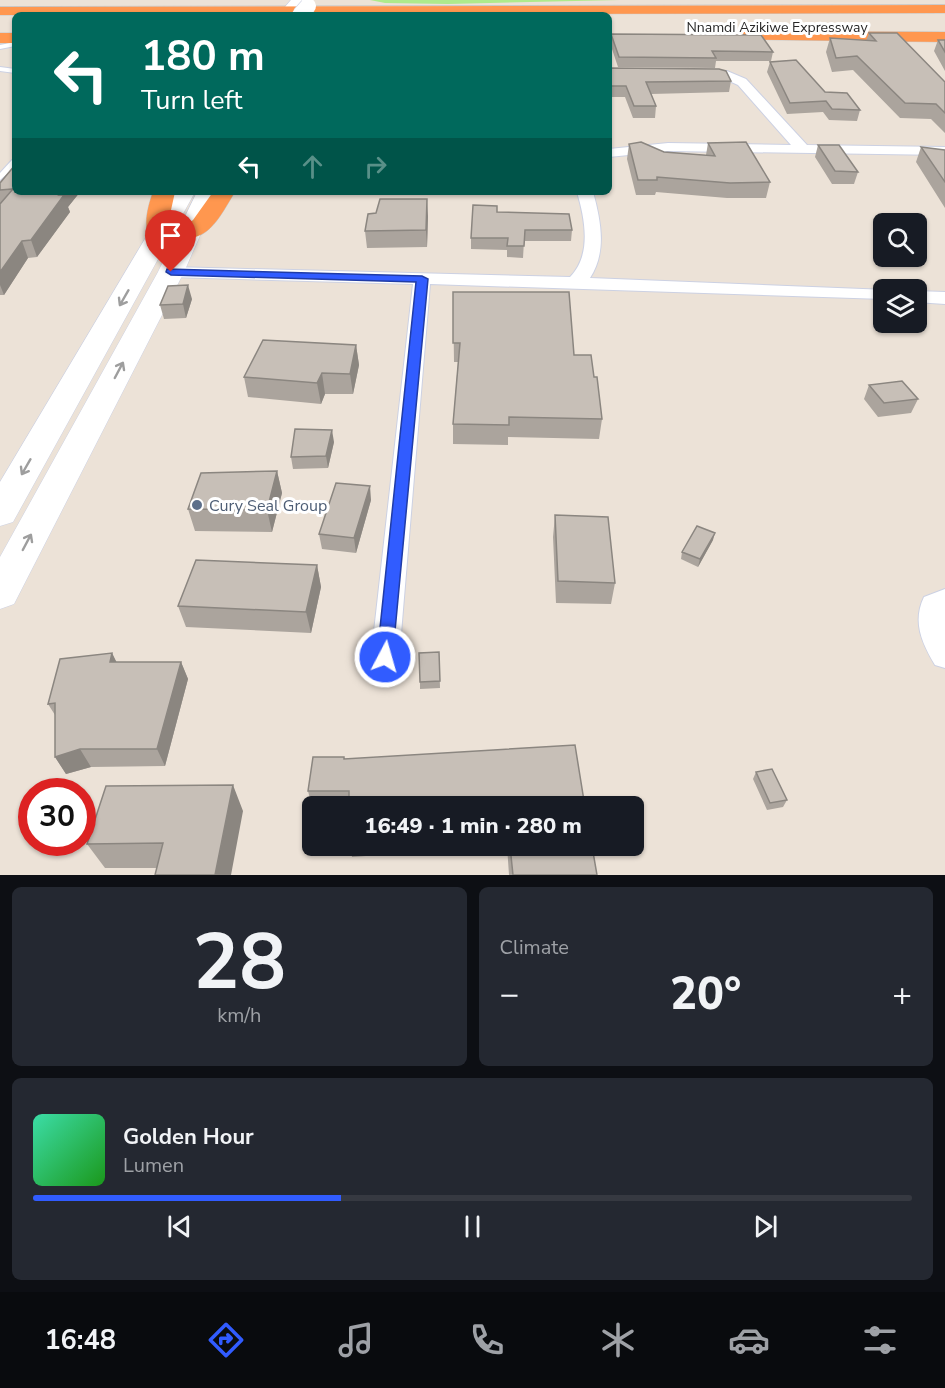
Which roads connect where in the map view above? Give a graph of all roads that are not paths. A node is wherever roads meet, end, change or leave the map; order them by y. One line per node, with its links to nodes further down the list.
1 (143, 0): 9 (highway)
2 (185, 0): 6 (highway)
3 (448, 0): 7 (highway)
4 (504, 0): 11 (highway)
5 (945, 9): 12 (highway, Nnamdi Azikiwe Expressway)
6 (232, 10): 7 (highway, Nnamdi Azikiwe Expressway); 9 (highway, Nnamdi Azikiwe Expressway)
7 (426, 10): 10 (highway, Nnamdi Azikiwe Expressway)
8 (0, 11): 9 (highway, Nnamdi Azikiwe Expressway)
9 (81, 12)
10 (549, 12)
11 (603, 12)
12 (612, 13)
13 (612, 13): 14 (highway, Nnamdi Azikiwe Expressway)
14 (945, 17)
15 (804, 27): 16 (highway, Nnamdi Azikiwe Expressway); 17 (highway); 17 (highway, Nnamdi Azikiwe Expressway)
16 (945, 28)
17 (744, 36): 18 (highway, Nnamdi Azikiwe Expressway)
18 (945, 37)
19 (686, 74): 20 (street)
20 (802, 148): 21 (street); 22 (street)
21 (945, 151)
22 (612, 153)
23 (12, 165): 24 (lane)
24 (0, 178)
25 (163, 195): 30 (highway)
26 (183, 195): 30 (main road)
27 (206, 195): 30 (main road)
28 (222, 195): 30 (highway)
29 (586, 195): 33 (street)
30 (174, 233): 31 (main road); 37 (main road, one-way to 37)
31 (171, 272): 32 (street); 38 (main road, one-way to 31)
32 (422, 279): 33 (street); 40 (street)
33 (575, 283): 34 (street)
34 (873, 294)
35 (927, 297): 36 (street)
36 (945, 298)
37 (0, 513)
38 (0, 593)
39 (945, 600): 41 (street)
40 (385, 657)
41 (945, 657)

